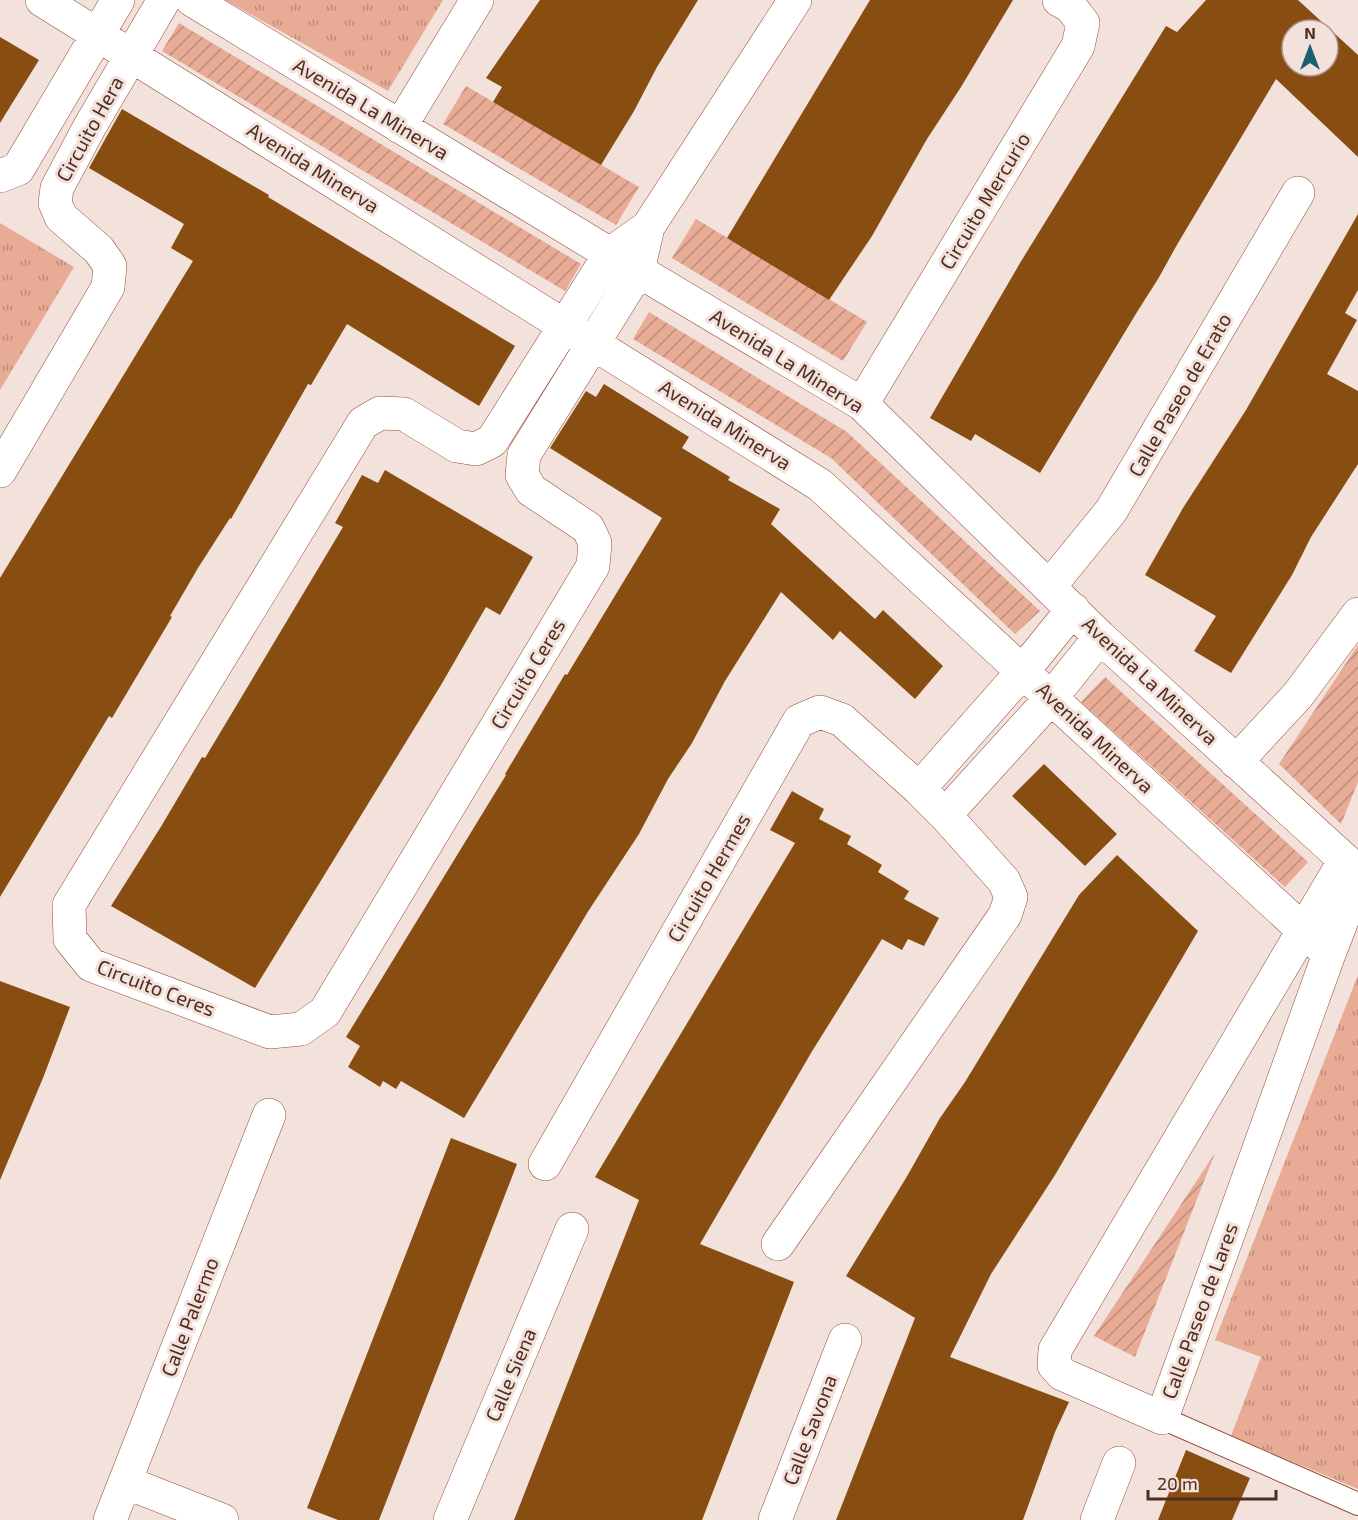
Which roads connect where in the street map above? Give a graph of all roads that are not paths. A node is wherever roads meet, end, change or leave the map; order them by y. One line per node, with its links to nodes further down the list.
1 (42, 0): 8 (street, Avenida Minerva)
2 (118, 0): 8 (street, Circuito Hera)
3 (164, 0): 9 (street, Circuito Hera)
4 (192, 0): 10 (street, Avenida La Minerva)
5 (477, 0): 10 (street)
6 (795, 0): 13 (street)
7 (1059, 0): 18 (street, Circuito Mercurio)
8 (97, 35): 9 (street, Avenida Minerva); 11 (street, Circuito Hera)
9 (131, 56): 16 (street, Avenida Minerva); 19 (street, Circuito Hera)
10 (400, 127): 14 (street, Avenida La Minerva)
11 (0, 176)
12 (1298, 193): 20 (street, Calle Paseo de Erato)
13 (648, 227): 14 (street); 15 (street)
14 (610, 254): 15 (street, Avenida La Minerva); 16 (street)
15 (638, 271): 17 (street); 18 (street, Avenida La Minerva)
16 (565, 324): 17 (street, Avenida Minerva); 17 (street, Circuito Ceres)
17 (595, 343): 23 (street, Avenida Minerva)
18 (862, 404): 20 (street, Avenida La Minerva)
19 (0, 471)
20 (1061, 598): 22 (street, Avenida La Minerva); 23 (street)
21 (1358, 614): 25 (street)
22 (1100, 637): 24 (street); 25 (street, Avenida La Minerva)
23 (1023, 671): 24 (street, Avenida Minerva); 26 (street)
24 (1052, 697): 27 (street); 29 (street, Avenida Minerva)
25 (1236, 762): 28 (street, Avenida La Minerva)
26 (919, 789): 27 (street, Circuito Hermes); 32 (street, Circuito Hermes)
27 (945, 815): 34 (street, Circuito Hermes)
28 (1354, 870): 29 (street, Calle Paseo de Lares); 30 (street, Calle Paseo de Lares)
29 (1302, 931): 30 (street, Avenida Minerva); 36 (street, Calle Paseo de Lares)
30 (1329, 954): 36 (street, Calle Paseo de Lares)
31 (269, 1115): 38 (street, Calle Palermo)
32 (545, 1164)
33 (572, 1229): 42 (street, Calle Siena)
34 (778, 1244)
35 (845, 1340): 43 (street, Calle Savona)
36 (1162, 1418): 39 (lane)
37 (1119, 1463): 44 (street)
38 (126, 1482): 40 (street, Calle Palermo); 41 (street)
39 (1358, 1504)
40 (110, 1520)
41 (222, 1520)
42 (450, 1520)
43 (775, 1520)
44 (1097, 1520)

